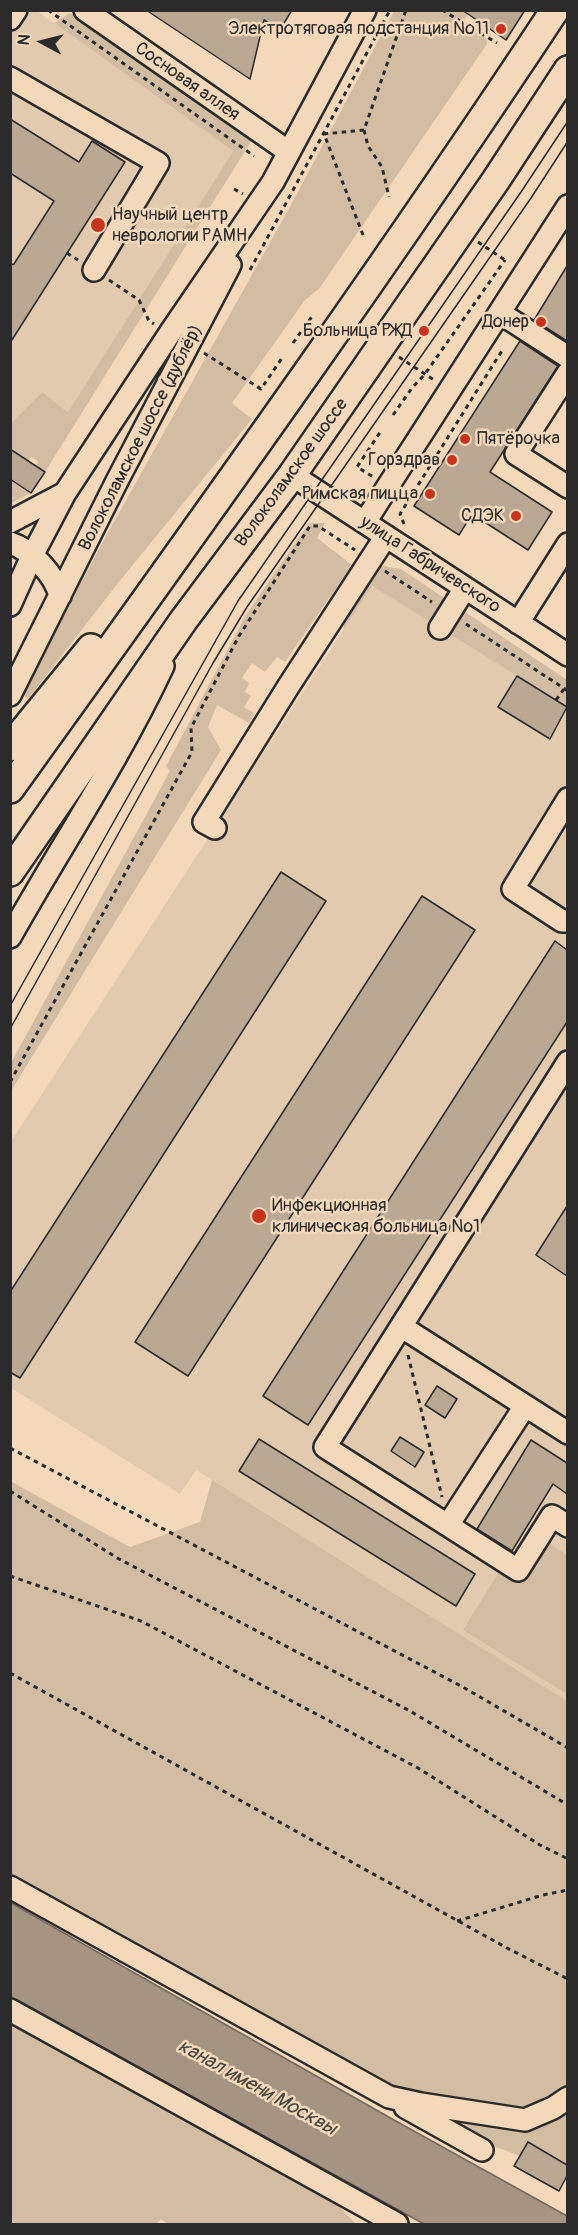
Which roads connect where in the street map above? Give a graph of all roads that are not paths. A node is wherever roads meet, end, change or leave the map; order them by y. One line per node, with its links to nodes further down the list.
1 (16, 10): 5 (street)
2 (84, 10): 8 (street, Сосновая аллея)
3 (365, 10): 8 (street)
4 (555, 10): 15 (main road)
5 (10, 19)
6 (567, 70): 16 (main road, Волоколамское шоссе)
7 (10, 78): 11 (street)
8 (289, 152): 9 (street)
9 (273, 182): 18 (street); 26 (street, Волоколамское шоссе (дублёр))
10 (567, 206): 12 (street)
11 (94, 270)
12 (500, 314): 13 (street); 20 (street)
13 (567, 357)
14 (567, 373): 17 (street)
15 (261, 440): 33 (main road); 34 (main road)
16 (292, 476): 20 (street, улица Габричевского); 28 (main road, Волоколамское шоссе)
17 (567, 487)
18 (65, 493): 19 (street); 24 (street)
19 (10, 522)
20 (365, 522): 21 (street, улица Габричевского)
21 (386, 537): 25 (street, улица Габричевского); 36 (street)
22 (10, 543): 24 (street)
23 (567, 544): 29 (street)
24 (32, 556): 26 (street); 27 (street)
25 (465, 588): 29 (street, улица Габричевского); 30 (street)
26 (60, 596): 32 (street, Волоколамское шоссе (дублёр))
27 (10, 605)
28 (183, 621): 37 (main road, Волоколамское шоссе); 39 (street)
29 (518, 623): 31 (street, улица Габричевского)
30 (440, 628)
31 (567, 655)
32 (10, 695)
33 (10, 747)
34 (10, 789)
35 (567, 800): 38 (street)
36 (215, 828)
37 (10, 872)
38 (567, 921)
39 (10, 938)
40 (567, 1062): 41 (street)
41 (402, 1327): 42 (street); 44 (street)
42 (525, 1406): 43 (street); 44 (street)
43 (567, 1434)
44 (448, 1525): 45 (street)
45 (567, 1526)
46 (10, 1887): 48 (street)
47 (10, 2010): 51 (street)
48 (389, 2097): 49 (street); 50 (street)
49 (567, 2098)
50 (482, 2150)
51 (342, 2194): 52 (street); 53 (street)
52 (369, 2224)
53 (397, 2224)

